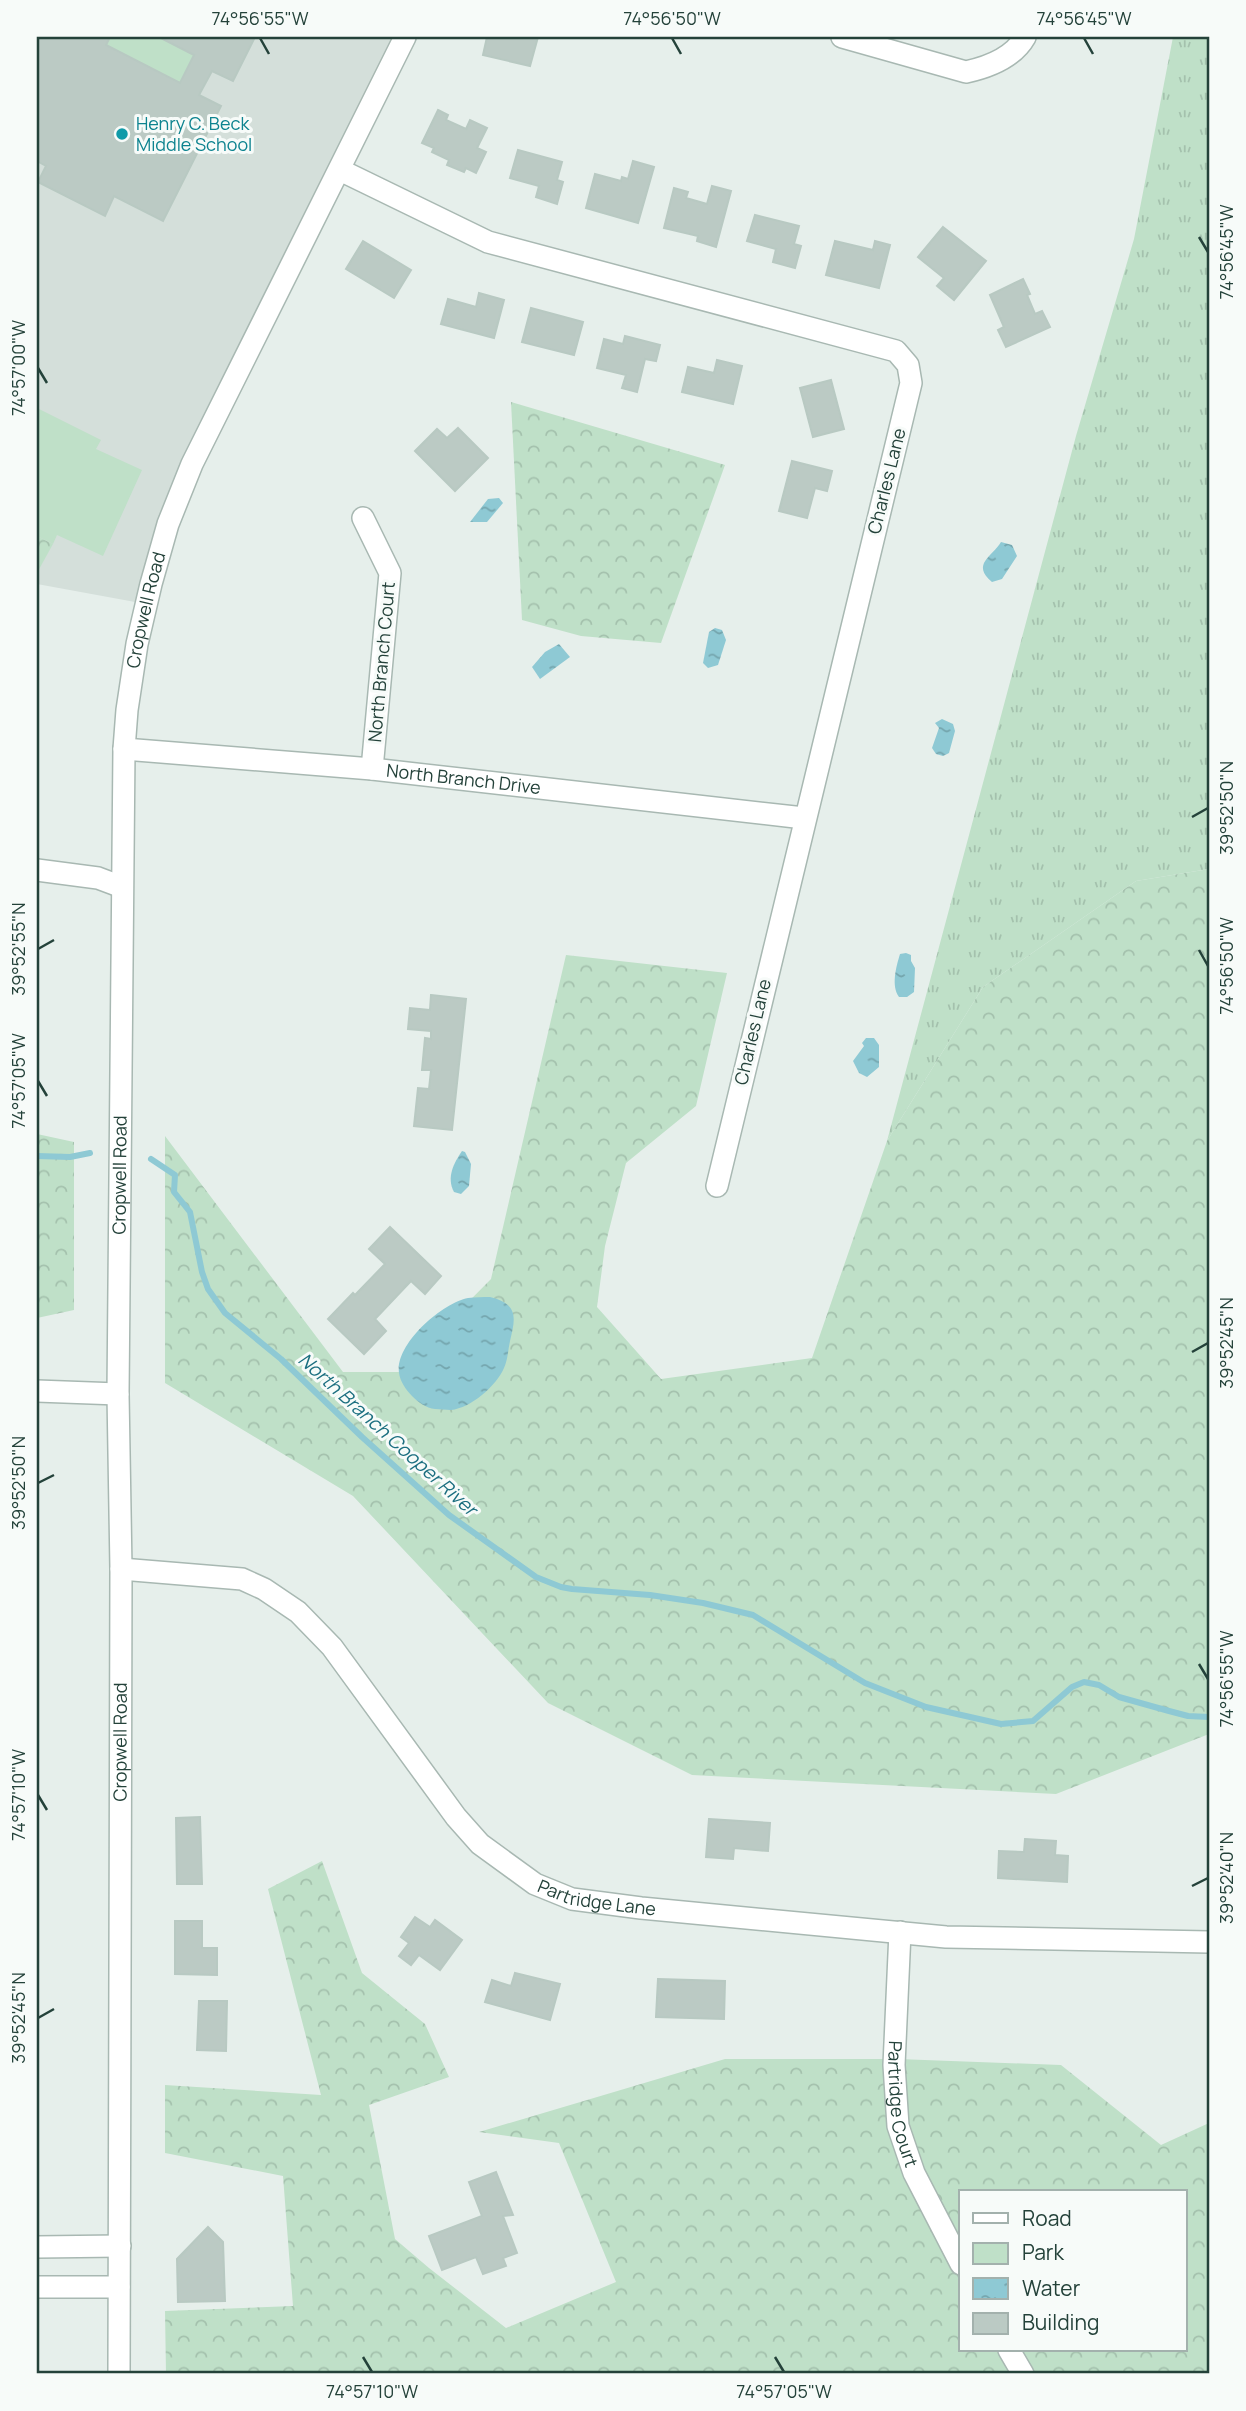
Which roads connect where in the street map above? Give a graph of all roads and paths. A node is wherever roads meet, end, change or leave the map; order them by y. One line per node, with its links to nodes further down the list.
1 (405, 37): 4 (street, Cropwell Road)
2 (842, 37): 3 (street)
3 (1025, 37)
4 (340, 170): 6 (street, Cropwell Road); 8 (street, Charles Lane)
5 (363, 518): 7 (street, North Branch Court)
6 (124, 749): 7 (street, North Branch Drive); 10 (street, Cropwell Road)
7 (372, 769): 8 (street, North Branch Drive)
8 (804, 818): 11 (street, Charles Lane)
9 (37, 870): 10 (street)
10 (122, 887): 13 (street, Cropwell Road)
11 (717, 1186)
12 (37, 1391): 13 (street)
13 (118, 1394): 14 (street, Cropwell Road)
14 (121, 1569): 15 (street, Partridge Lane); 17 (street, Cropwell Road)
15 (900, 1933): 16 (street, Partridge Lane); 19 (street, Partridge Court)
16 (1209, 1942)
17 (120, 2246): 18 (street); 21 (street, Cropwell Road)
18 (37, 2247)
19 (959, 2260)
20 (37, 2287): 21 (street)
21 (119, 2287): 23 (street, Cropwell Road)
22 (1010, 2352): 24 (street)
23 (119, 2374)
24 (1023, 2374)

